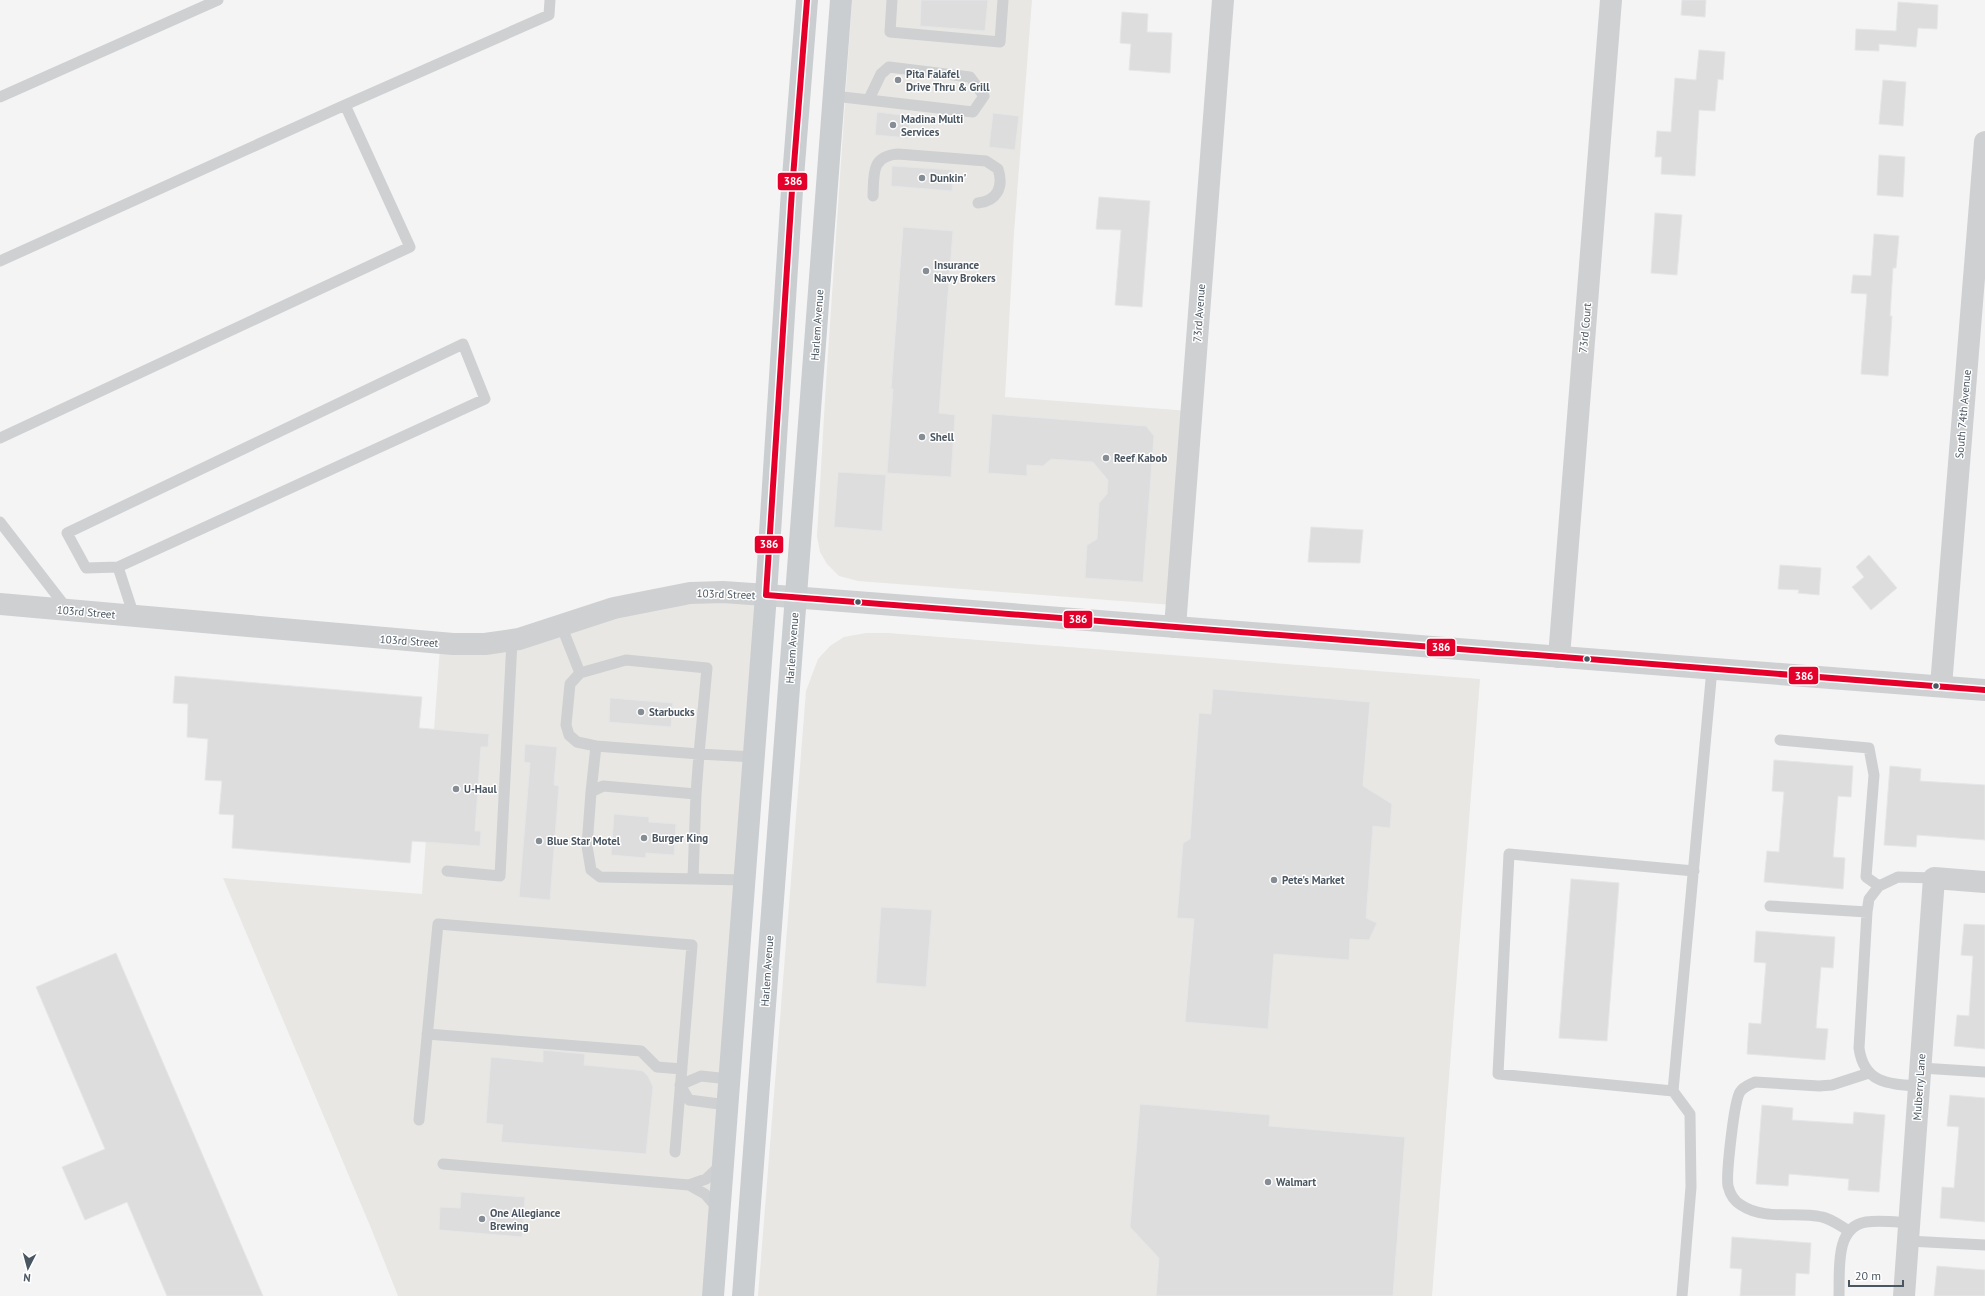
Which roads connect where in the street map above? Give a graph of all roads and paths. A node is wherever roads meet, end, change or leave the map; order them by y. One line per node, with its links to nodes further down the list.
1 (218, 0): 10 (lane)
2 (550, 0): 12 (lane)
3 (808, 0): 20 (main road)
4 (841, 0): 9 (main road, Harlem Avenue)
5 (892, 0): 6 (lane)
6 (1003, 0)
7 (1223, 0): 26 (street, 73rd Avenue)
8 (1611, 0): 28 (street, 73rd Court)
9 (834, 96): 11 (lane); 21 (main road, Harlem Avenue)
10 (0, 97)
11 (869, 99): 11 (lane)
12 (345, 105): 16 (lane); 17 (lane)
13 (1985, 142): 31 (street, South 74th Avenue)
14 (873, 196): 15 (lane)
15 (978, 203)
16 (0, 261)
17 (0, 438)
18 (0, 522): 23 (lane)
19 (118, 567): 19 (lane); 24 (lane)
20 (766, 595): 21 (street, 103rd Street); 25 (street, 103rd Street); 36 (main road)
21 (796, 598): 26 (street, 103rd Street); 67 (main road, Harlem Avenue)
22 (0, 604): 23 (street, 103rd Street)
23 (69, 610): 24 (street, 103rd Street)
24 (134, 616): 27 (street, 103rd Street)
25 (561, 625): 27 (street, 103rd Street); 30 (lane)
26 (1175, 627): 28 (street, 103rd Street)
27 (512, 641): 39 (lane)
28 (1559, 657): 29 (street, 103rd Street)
29 (1712, 669): 31 (street, 103rd Street); 40 (lane)
30 (580, 674): 34 (lane); 35 (lane)
31 (1941, 686): 32 (street, 103rd Street)
32 (1985, 690)
33 (1780, 740): 45 (lane)
34 (596, 746): 35 (lane); 37 (lane)
35 (699, 754): 36 (lane); 38 (lane)
36 (754, 757): 43 (main road)
37 (591, 792): 38 (lane); 42 (lane)
38 (696, 794): 42 (lane)
39 (447, 871)
40 (1694, 871): 55 (lane); 55 (lane)
41 (1934, 878): 44 (street); 45 (lane); 52 (street, Mulberry Lane)
42 (693, 879): 43 (lane)
43 (744, 880): 53 (main road)
44 (1985, 882)
45 (1879, 886): 47 (lane)
46 (1770, 906): 47 (lane)
47 (1867, 912): 51 (lane)
48 (427, 1034): 49 (lane); 49 (lane); 57 (lane)
49 (682, 1069): 54 (lane)
50 (1985, 1072): 52 (lane)
51 (1869, 1073): 52 (lane); 63 (lane)
52 (1920, 1077): 64 (street, Mulberry Lane)
53 (729, 1079): 54 (lane); 56 (main road)
54 (680, 1085): 56 (lane); 58 (lane)
55 (1674, 1091): 68 (lane)
56 (727, 1105): 59 (main road)
57 (419, 1120)
58 (675, 1152)
59 (723, 1163): 61 (lane); 62 (main road)
60 (443, 1164): 61 (lane)
61 (690, 1185): 62 (lane)
62 (719, 1210): 66 (main road)
63 (1849, 1231): 64 (lane); 69 (lane)
64 (1909, 1232): 65 (lane); 70 (street, Mulberry Lane)
65 (1985, 1245)
66 (713, 1296)
67 (743, 1296)
68 (1682, 1296)
69 (1839, 1296)
70 (1904, 1296)

